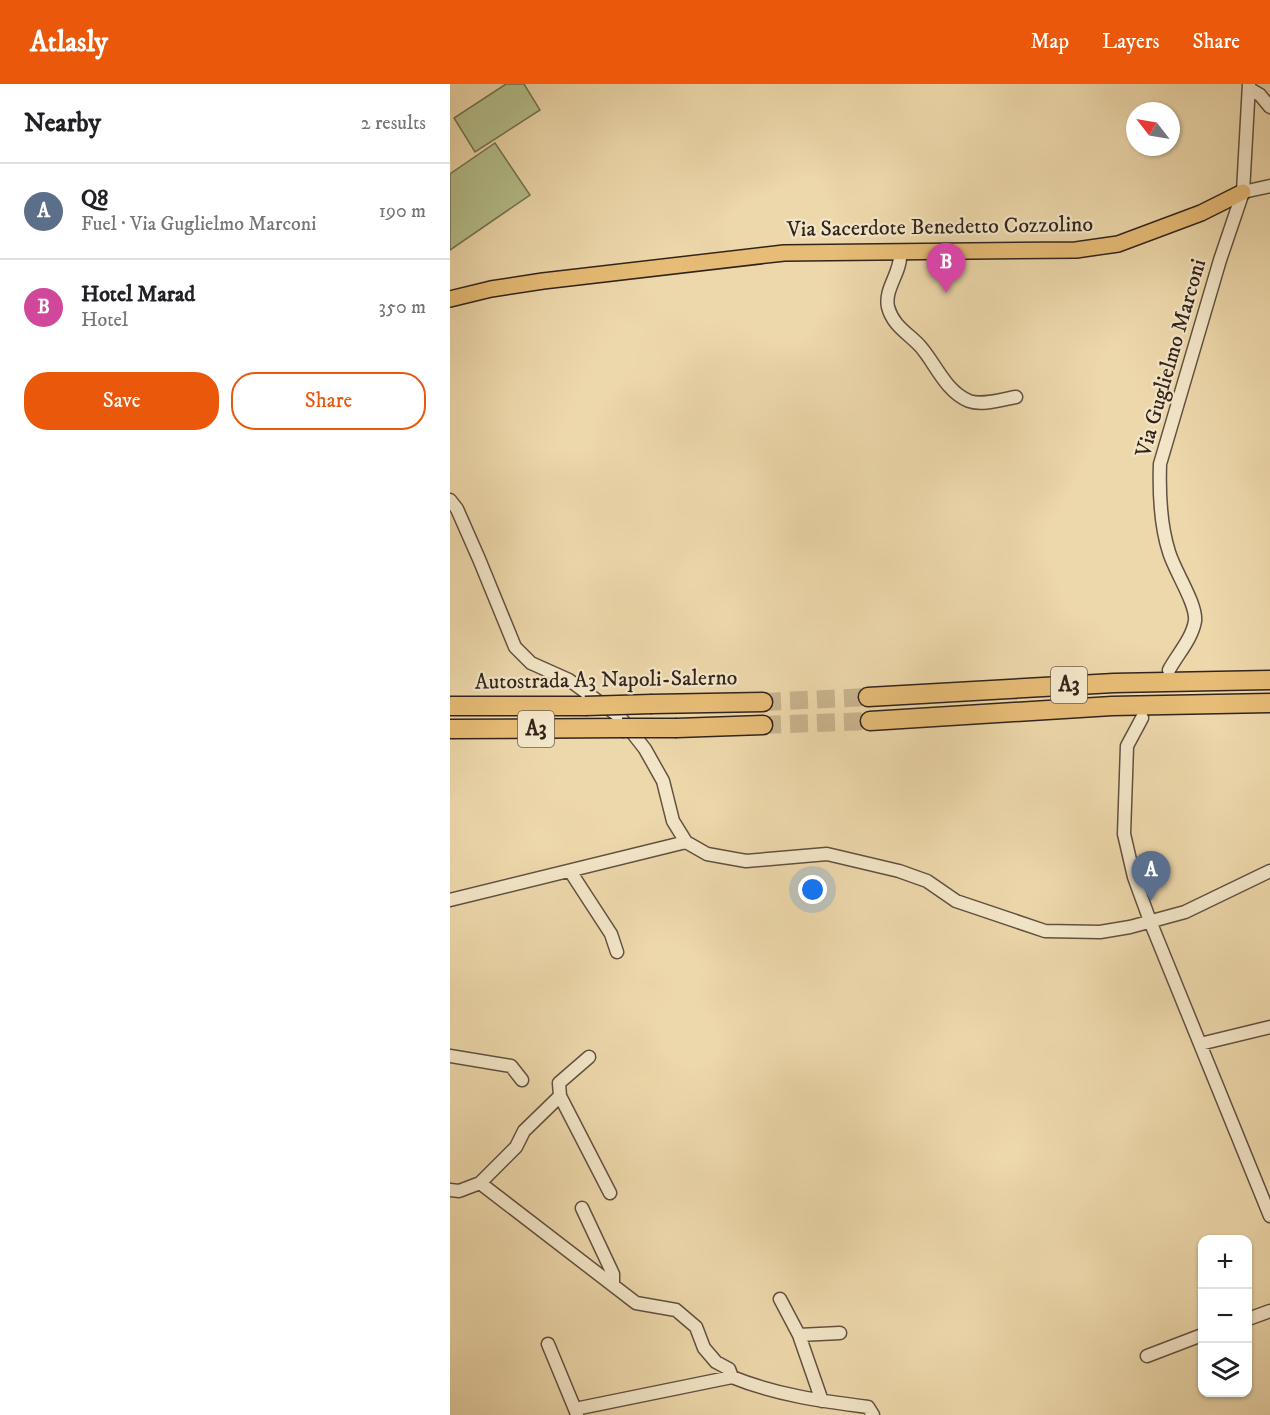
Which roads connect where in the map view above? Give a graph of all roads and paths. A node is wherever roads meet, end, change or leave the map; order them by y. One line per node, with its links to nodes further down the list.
1 (1250, 86): 2 (street); 4 (street, Via Guglielmo Marconi)
2 (1270, 106)
3 (1270, 186): 4 (street)
4 (1243, 192): 5 (main road, Via Sacerdote Benedetto Cozzolino); 9 (street, Via Guglielmo Marconi)
5 (900, 253): 6 (main road, Via Sacerdote Benedetto Cozzolino); 7 (street)
6 (450, 299)
7 (1016, 397)
8 (450, 500): 19 (street)
9 (1168, 670)
10 (1270, 680): 11 (highway, A3)
11 (868, 697)
12 (763, 702): 14 (highway, Autostrada A3 Napoli-Salerno / A3, bridge)
13 (1270, 703): 16 (highway, A3)
14 (450, 706)
15 (1142, 718): 23 (street)
16 (870, 721)
17 (763, 725): 18 (highway, Autostrada A3 Napoli-Salerno / A3, bridge)
18 (450, 729)
19 (686, 842): 20 (street); 23 (street)
20 (570, 871): 22 (street); 24 (street)
21 (1270, 871): 23 (street)
22 (450, 900)
23 (1150, 921): 26 (street)
24 (617, 952)
25 (1270, 1027): 26 (street)
26 (1200, 1044): 35 (street)
27 (450, 1056): 29 (street)
28 (589, 1057): 30 (street)
29 (522, 1080)
30 (560, 1096): 31 (street); 33 (street)
31 (480, 1183): 32 (street); 36 (street)
32 (450, 1190)
33 (610, 1193)
34 (582, 1208): 36 (street)
35 (1270, 1216)
36 (613, 1285): 45 (street)
37 (780, 1299): 41 (street)
38 (1270, 1311): 39 (street)
39 (1252, 1318)
40 (840, 1333): 41 (street)
41 (799, 1335): 46 (street)
42 (1198, 1337): 44 (street)
43 (548, 1344): 47 (street)
44 (1147, 1356)
45 (732, 1377): 46 (street); 47 (street)
46 (822, 1401): 48 (street)
47 (577, 1412)
48 (873, 1415)

